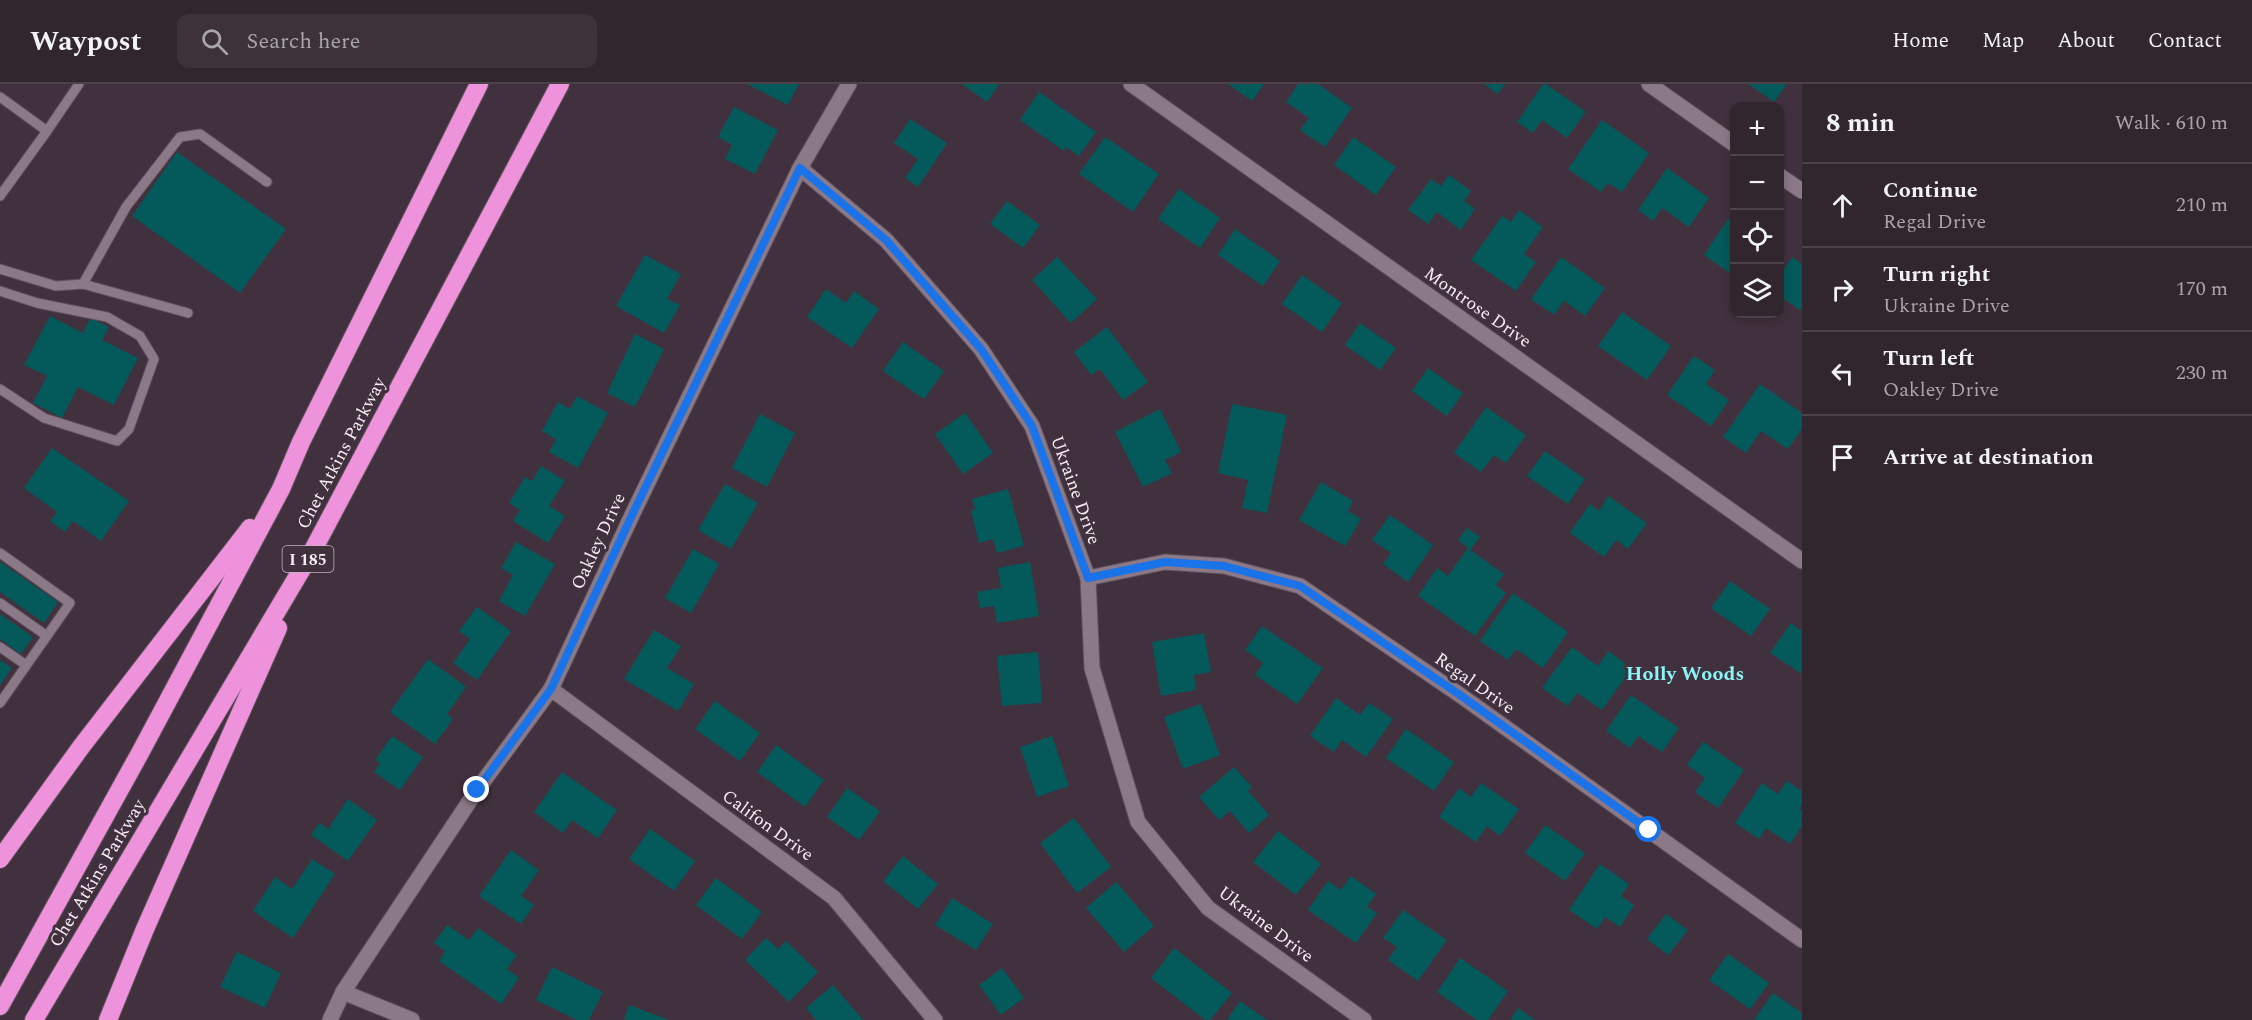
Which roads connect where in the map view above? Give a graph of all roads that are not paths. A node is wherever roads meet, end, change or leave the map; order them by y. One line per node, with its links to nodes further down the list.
1 (80, 84): 8 (lane)
2 (479, 84): 20 (highway, Chet Atkins Parkway)
3 (560, 84): 21 (highway, Chet Atkins Parkway / I 185)
4 (849, 84): 10 (street, Oakley Drive)
5 (1131, 84): 23 (street, Montrose Drive)
6 (1649, 84): 9 (street)
7 (0, 97): 8 (lane)
8 (47, 131): 14 (lane)
9 (1730, 141)
10 (800, 168): 24 (street, Ukraine Drive); 29 (street, Oakley Drive)
11 (1784, 179): 13 (street)
12 (267, 182): 16 (lane)
13 (1802, 191)
14 (0, 196)
15 (0, 269): 16 (lane)
16 (83, 284): 18 (lane)
17 (0, 291): 19 (lane)
18 (188, 314)
19 (0, 389)
20 (281, 489): 31 (highway); 34 (highway, Chet Atkins Parkway)
21 (312, 552): 35 (highway, Chet Atkins Parkway / I 185); 36 (highway)
22 (0, 553): 26 (lane)
23 (1802, 561)
24 (1088, 578): 32 (street, Regal Drive); 40 (street, Ukraine Drive)
25 (0, 603): 26 (lane)
26 (47, 636): 28 (lane)
27 (0, 647): 28 (lane)
28 (26, 665): 30 (lane)
29 (551, 689): 33 (street, Oakley Drive); 39 (street, Califon Drive)
30 (1, 698)
31 (0, 859)
32 (1802, 940)
33 (343, 992): 37 (street, Oakley Drive); 38 (street)
34 (0, 1006)
35 (33, 1020)
36 (108, 1020)
37 (330, 1020)
38 (412, 1020)
39 (935, 1020)
40 (1364, 1020)

